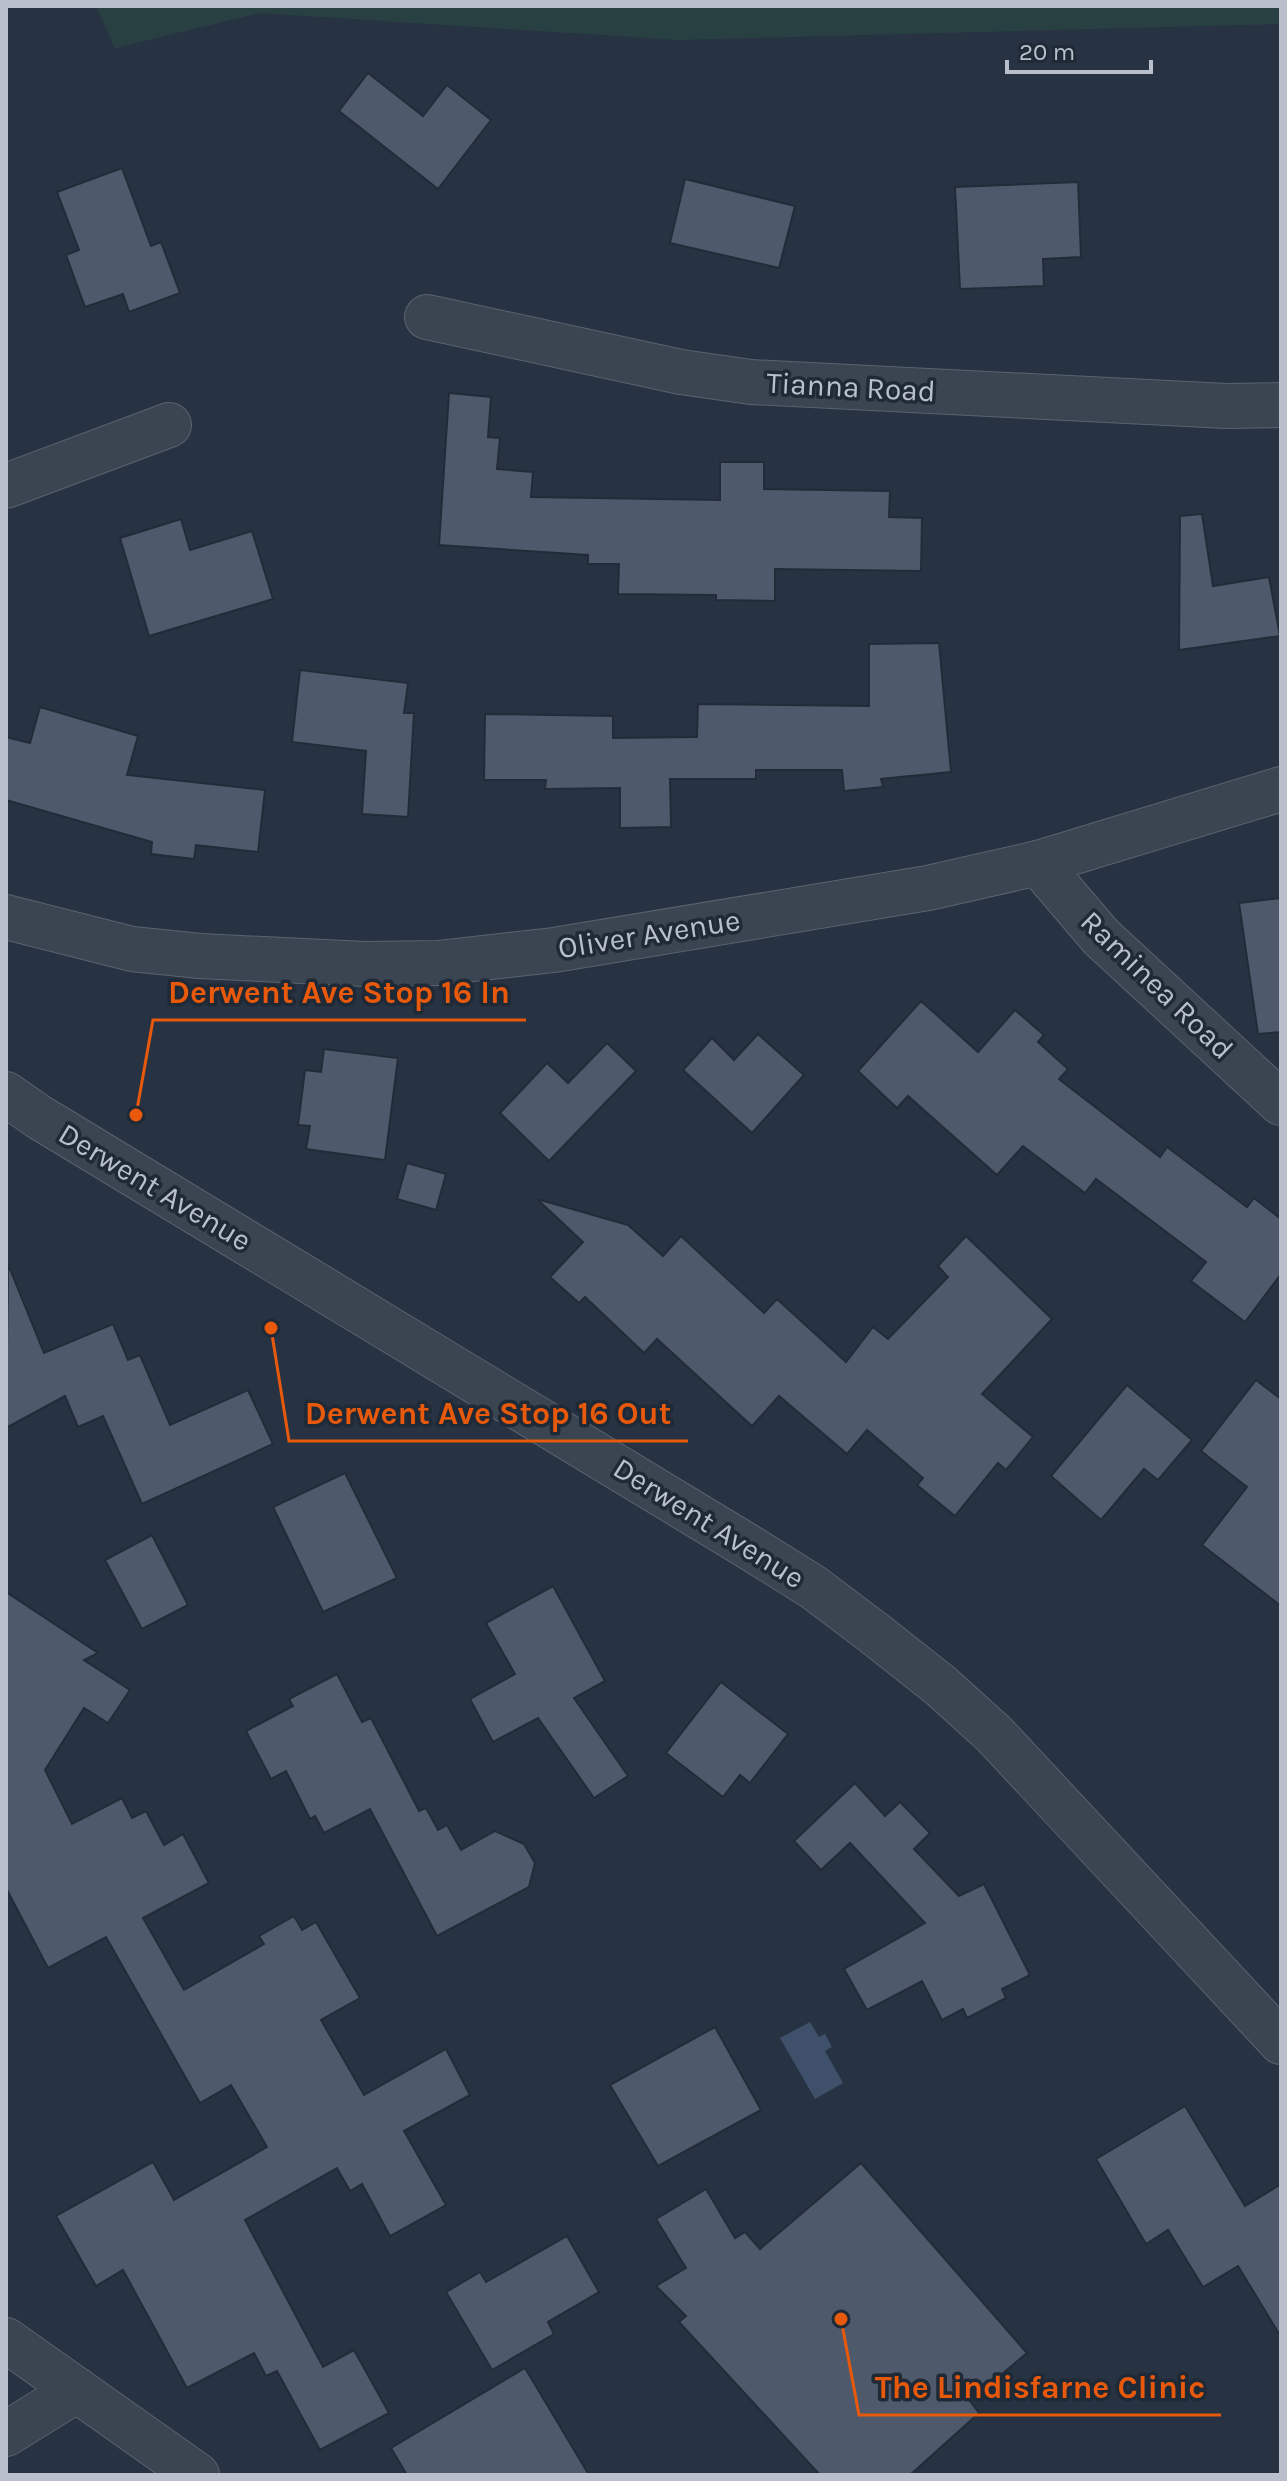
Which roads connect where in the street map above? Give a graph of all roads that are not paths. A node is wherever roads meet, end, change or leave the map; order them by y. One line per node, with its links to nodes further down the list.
1 (427, 317): 2 (street, Tianna Road)
2 (1281, 405)
3 (169, 425): 4 (street)
4 (6, 486)
5 (1281, 789): 6 (street, Oliver Avenue)
6 (1038, 863): 7 (street, Oliver Avenue); 9 (street, Raminea Road)
7 (6, 917)
8 (6, 1094): 10 (street, Derwent Avenue)
9 (1281, 1103)
10 (1281, 2042)
11 (6, 2340): 12 (street)
12 (77, 2390): 13 (street); 14 (street)
13 (6, 2434)
14 (197, 2475)

